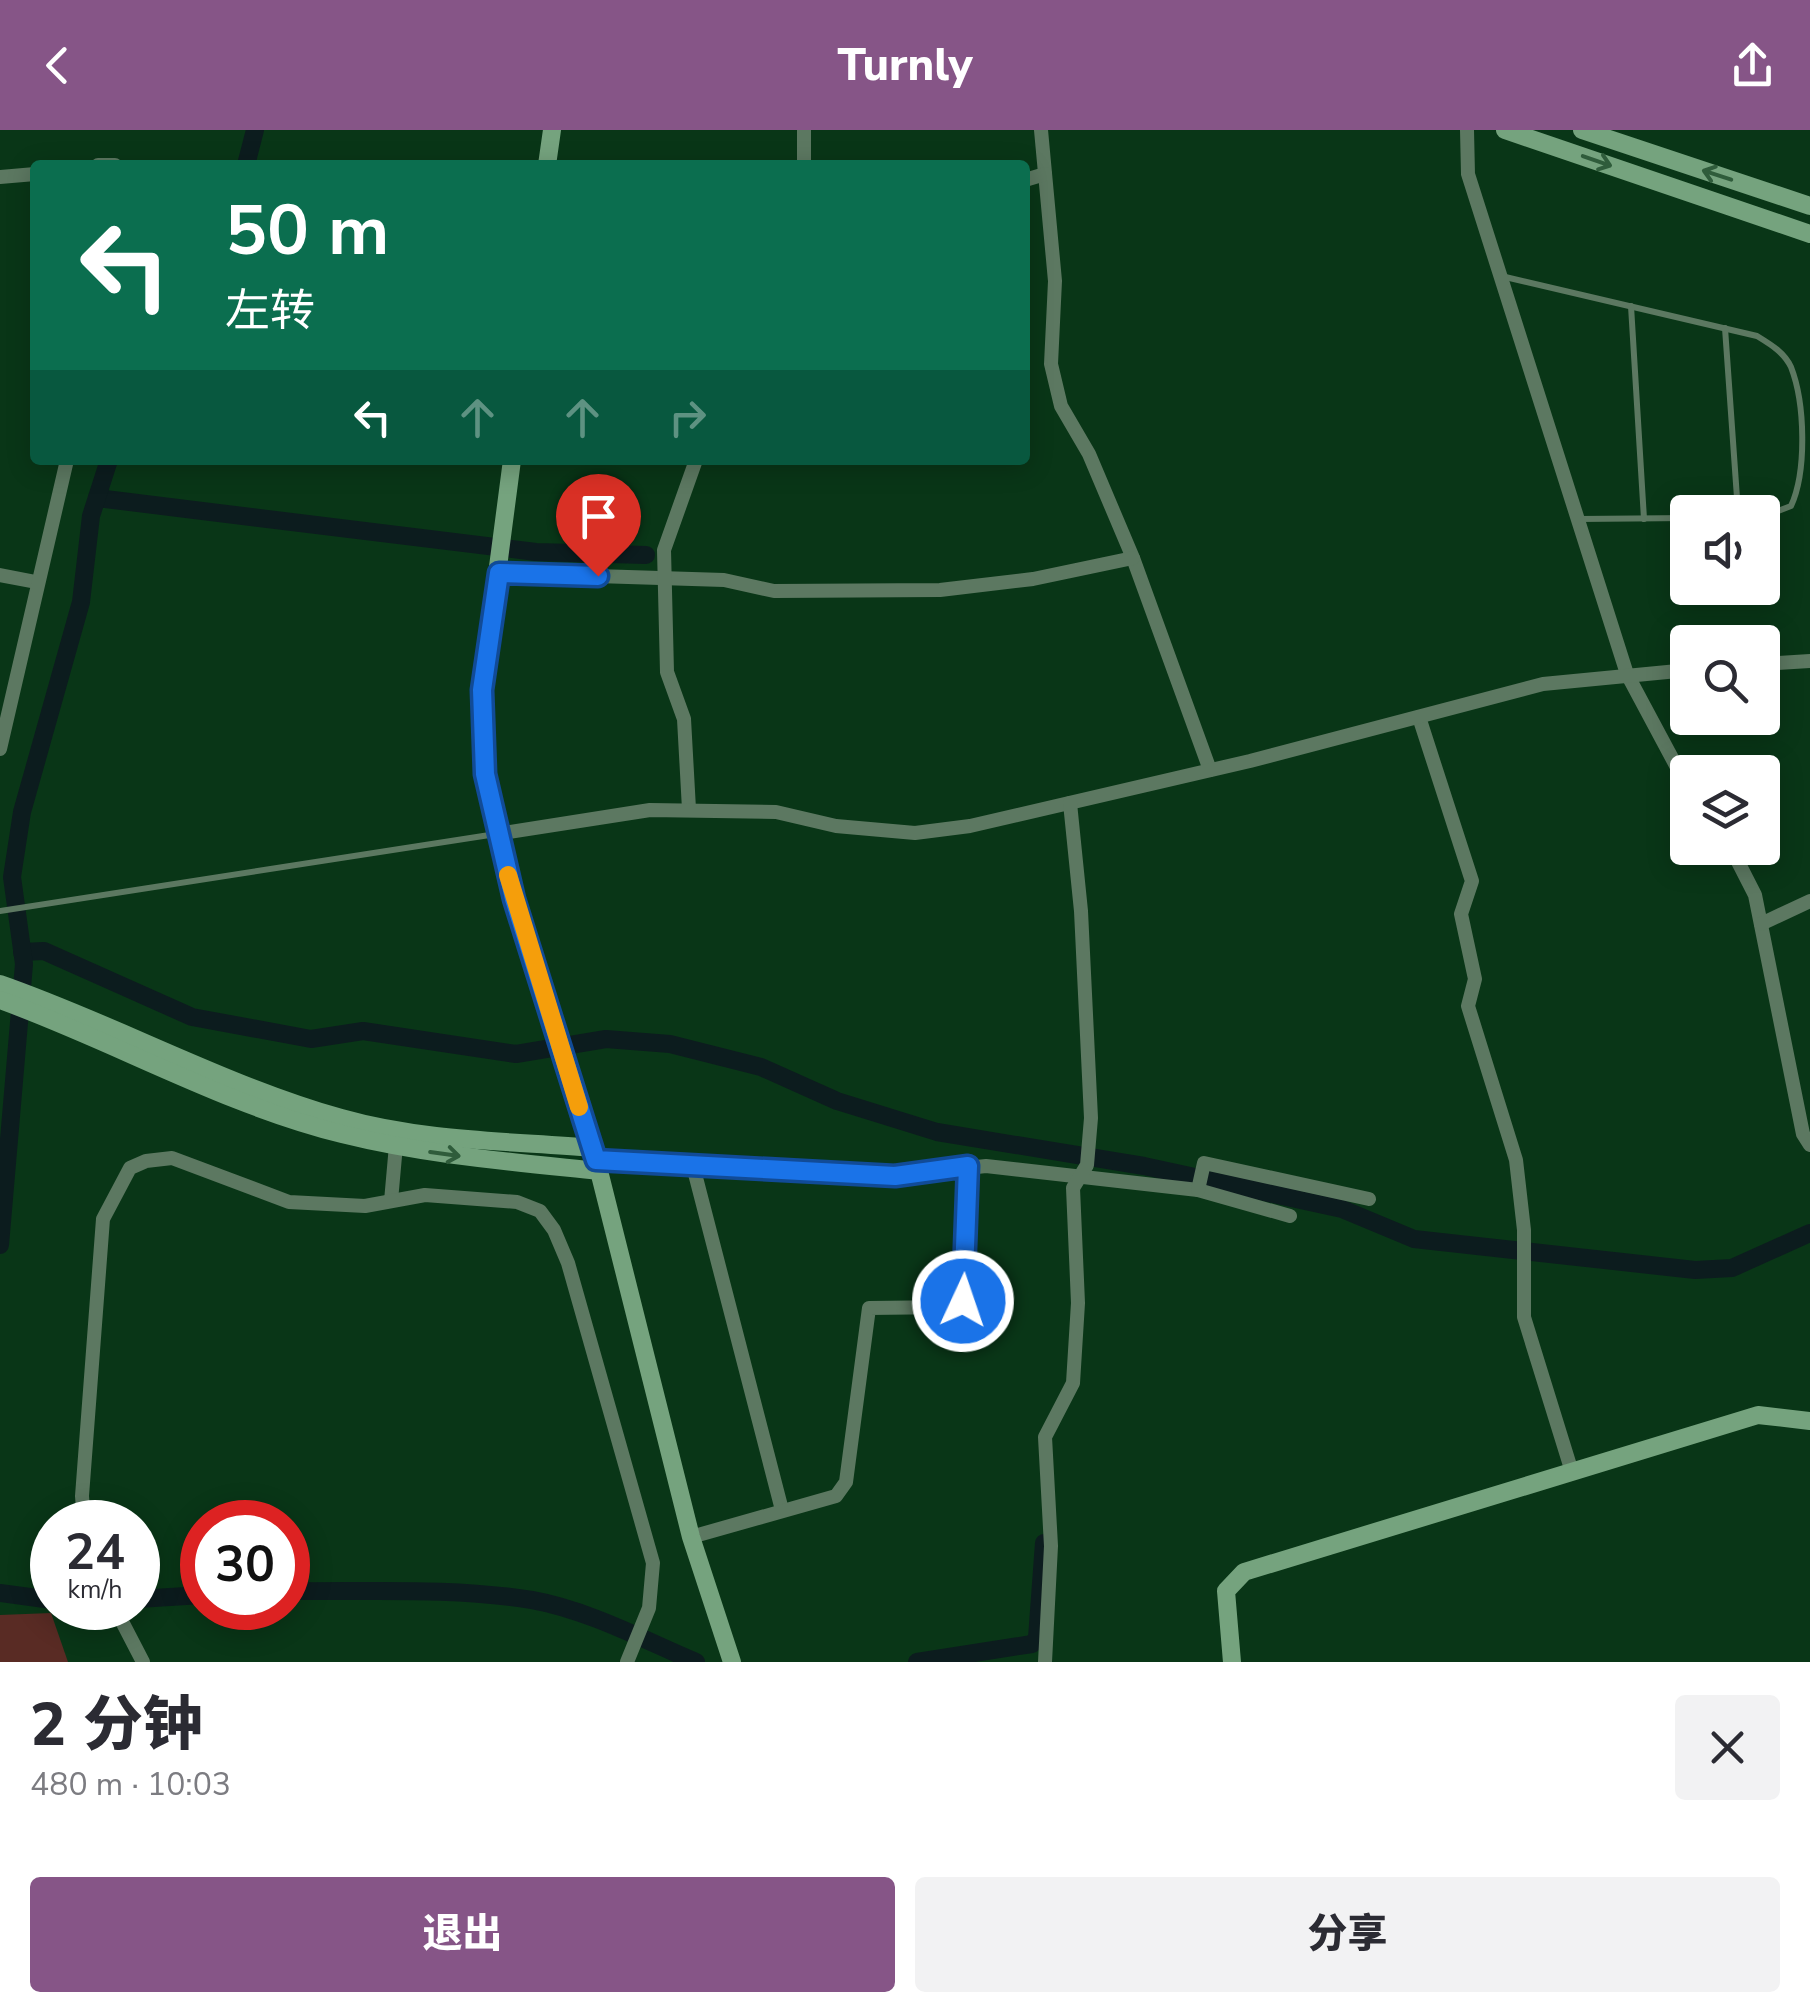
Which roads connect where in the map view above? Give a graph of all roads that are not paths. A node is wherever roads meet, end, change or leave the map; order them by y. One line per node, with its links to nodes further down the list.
1 (552, 130): 7 (street)
2 (804, 130): 8 (street)
3 (1041, 130): 10 (street)
4 (1467, 130): 15 (street)
5 (1505, 130): 14 (street, one-way to 14)
6 (1582, 130): 13 (street, one-way to 6)
7 (548, 160)
8 (804, 160)
9 (30, 174): 11 (street)
10 (1045, 174): 12 (street); 26 (street)
11 (0, 177)
12 (1030, 178)
13 (1810, 206)
14 (1810, 234)
15 (1500, 276): 16 (lane); 25 (street)
16 (1631, 306): 17 (lane); 23 (lane)
17 (1725, 328): 21 (lane); 22 (lane)
18 (66, 465): 30 (street)
19 (511, 465): 27 (street)
20 (694, 465): 29 (street)
21 (1737, 495)
22 (1780, 511)
23 (1644, 518): 24 (lane); 25 (lane)
24 (1670, 518)
25 (1578, 519): 34 (street)
26 (1133, 558): 29 (street); 38 (street)
27 (499, 572): 29 (street); 41 (street)
28 (0, 575): 30 (street)
29 (665, 578): 40 (street)
30 (36, 582): 36 (street)
31 (1810, 661): 32 (street)
32 (1780, 663)
33 (1670, 671): 34 (street)
34 (1626, 674): 35 (street); 37 (street)
35 (1419, 717): 38 (street); 60 (street)
36 (0, 749)
37 (1670, 755)
38 (1210, 770): 39 (street)
39 (1070, 803): 40 (street); 54 (street)
40 (690, 809): 41 (street)
41 (497, 834): 44 (lane); 51 (street)
42 (1740, 865): 45 (street)
43 (1810, 901): 45 (street)
44 (0, 911)
45 (1761, 924): 50 (street)
46 (0, 984): 48 (street)
47 (0, 1000): 48 (street)
48 (57, 1012): 49 (street); 51 (street)
49 (396, 1145): 51 (street, one-way to 51); 57 (street)
50 (1810, 1146)
51 (595, 1160): 52 (street); 63 (street)
52 (692, 1166): 53 (street); 62 (street)
53 (968, 1166): 54 (street); 62 (street)
54 (1084, 1171): 55 (street); 68 (street)
55 (1198, 1190): 56 (street); 58 (street)
56 (1369, 1199)
57 (390, 1202): 61 (street); 66 (street)
58 (1290, 1216)
59 (1810, 1421): 60 (street)
60 (1572, 1472): 69 (street)
61 (82, 1500)
62 (782, 1510): 63 (street)
63 (691, 1536): 67 (street)
64 (125, 1630): 65 (street)
65 (143, 1662)
66 (626, 1662)
67 (732, 1662)
68 (1045, 1662)
69 (1232, 1662)

